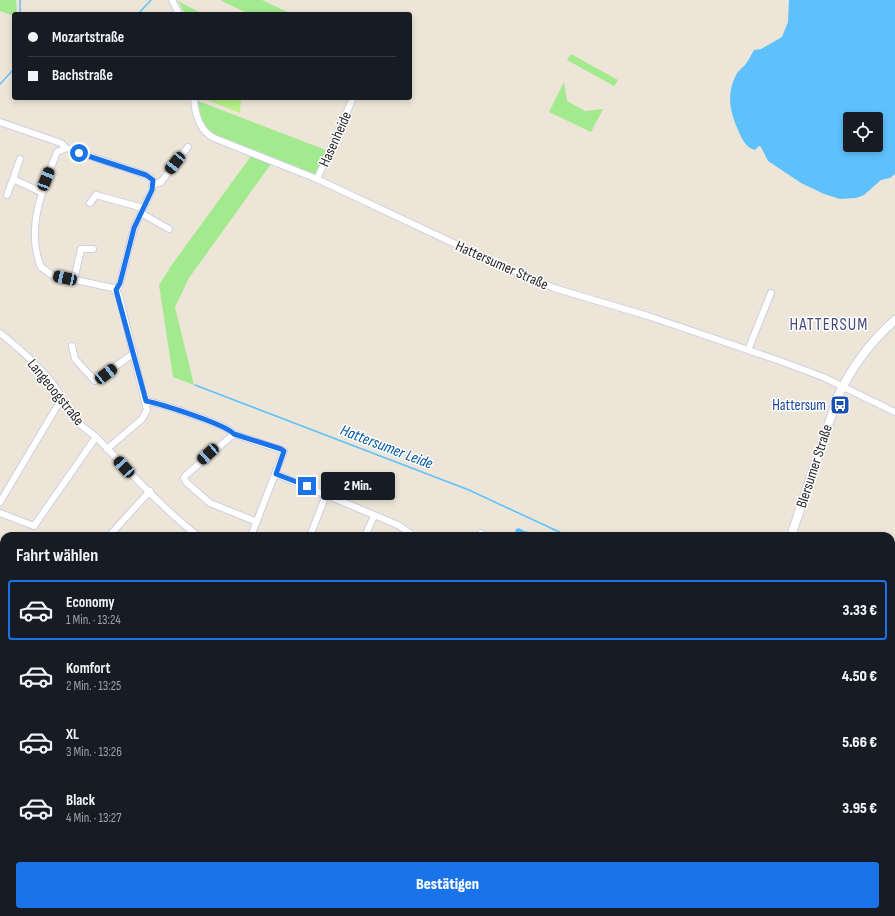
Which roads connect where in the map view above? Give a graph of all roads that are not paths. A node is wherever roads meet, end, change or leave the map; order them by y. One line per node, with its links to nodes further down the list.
1 (172, 0): 2 (street)
2 (178, 12)
3 (194, 100): 10 (street, Hattersumer Straße)
4 (352, 100): 10 (street, Hasenheide)
5 (0, 122): 7 (street)
6 (188, 147): 11 (street)
7 (66, 148): 11 (street); 12 (street)
8 (20, 159): 9 (street)
9 (13, 179): 12 (street); 13 (street)
10 (317, 180): 24 (street, Hattersumer Straße)
11 (154, 184): 15 (street)
12 (41, 192): 18 (street)
13 (7, 195)
14 (90, 202): 15 (street)
15 (142, 210): 16 (street); 19 (street)
16 (169, 229)
17 (93, 248): 18 (street)
18 (74, 280): 19 (street)
19 (116, 290): 25 (street)
20 (771, 293): 24 (street)
21 (895, 320): 26 (main road, Blersumer Straße)
22 (0, 333): 27 (street, Langeoogstraße)
23 (72, 346): 25 (street)
24 (748, 350): 26 (street, Hattersumer Straße)
25 (134, 353): 28 (street)
26 (842, 387): 29 (street, Hattersumer Straße); 46 (main road, Blersumer Straße)
27 (62, 398): 31 (street, Langeoogstraße); 36 (street)
28 (146, 401): 30 (street); 32 (street)
29 (895, 412)
30 (234, 434): 33 (street); 39 (street)
31 (96, 437): 32 (street, Langeoogstraße); 37 (street)
32 (107, 449): 34 (street, Langeoogstraße)
33 (276, 474): 35 (street); 39 (street)
34 (150, 491): 40 (street); 41 (street, Langeoogstraße)
35 (326, 495): 38 (street); 43 (street)
36 (0, 502)
37 (0, 513)
38 (374, 516): 44 (street); 45 (street)
39 (257, 522): 42 (street)
40 (113, 532)
41 (188, 532)
42 (253, 532)
43 (312, 532)
44 (367, 532)
45 (408, 532)
46 (792, 532)

